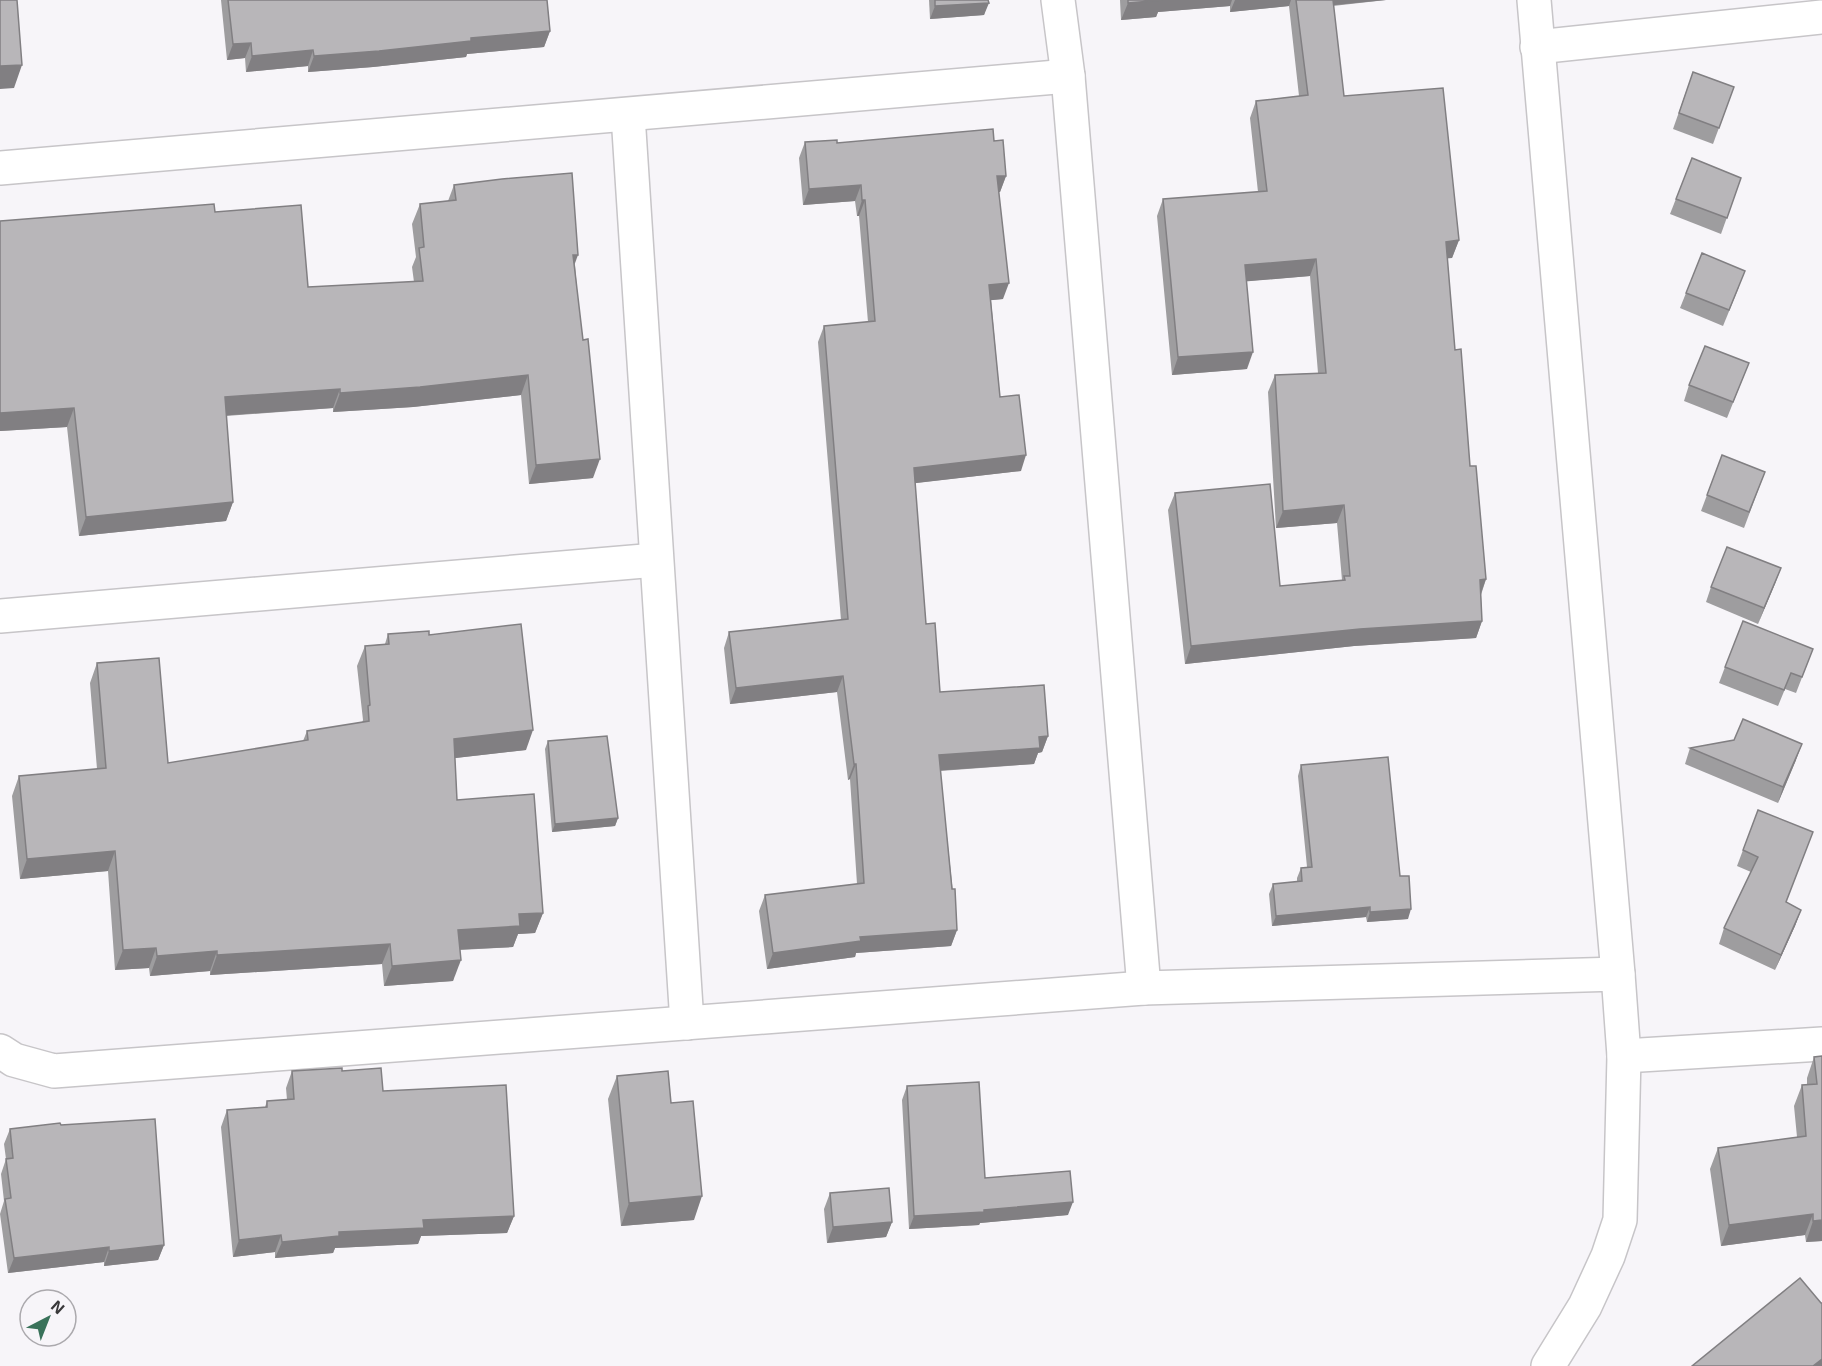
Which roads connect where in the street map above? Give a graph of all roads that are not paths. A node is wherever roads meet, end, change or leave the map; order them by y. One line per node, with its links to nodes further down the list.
1 (1058, 0): 5 (street)
2 (1534, 0): 4 (street)
3 (1822, 17): 4 (street)
4 (1538, 47): 10 (street)
5 (1068, 76): 6 (street); 11 (street)
6 (628, 114): 7 (street); 8 (street)
7 (0, 168)
8 (656, 560): 9 (street); 12 (street)
9 (0, 616)
10 (1618, 974): 11 (street); 15 (street)
11 (1144, 988): 12 (street)
12 (687, 1023): 14 (street)
13 (1822, 1044): 15 (street)
14 (0, 1051)
15 (1624, 1056): 16 (street)
16 (1548, 1366)

